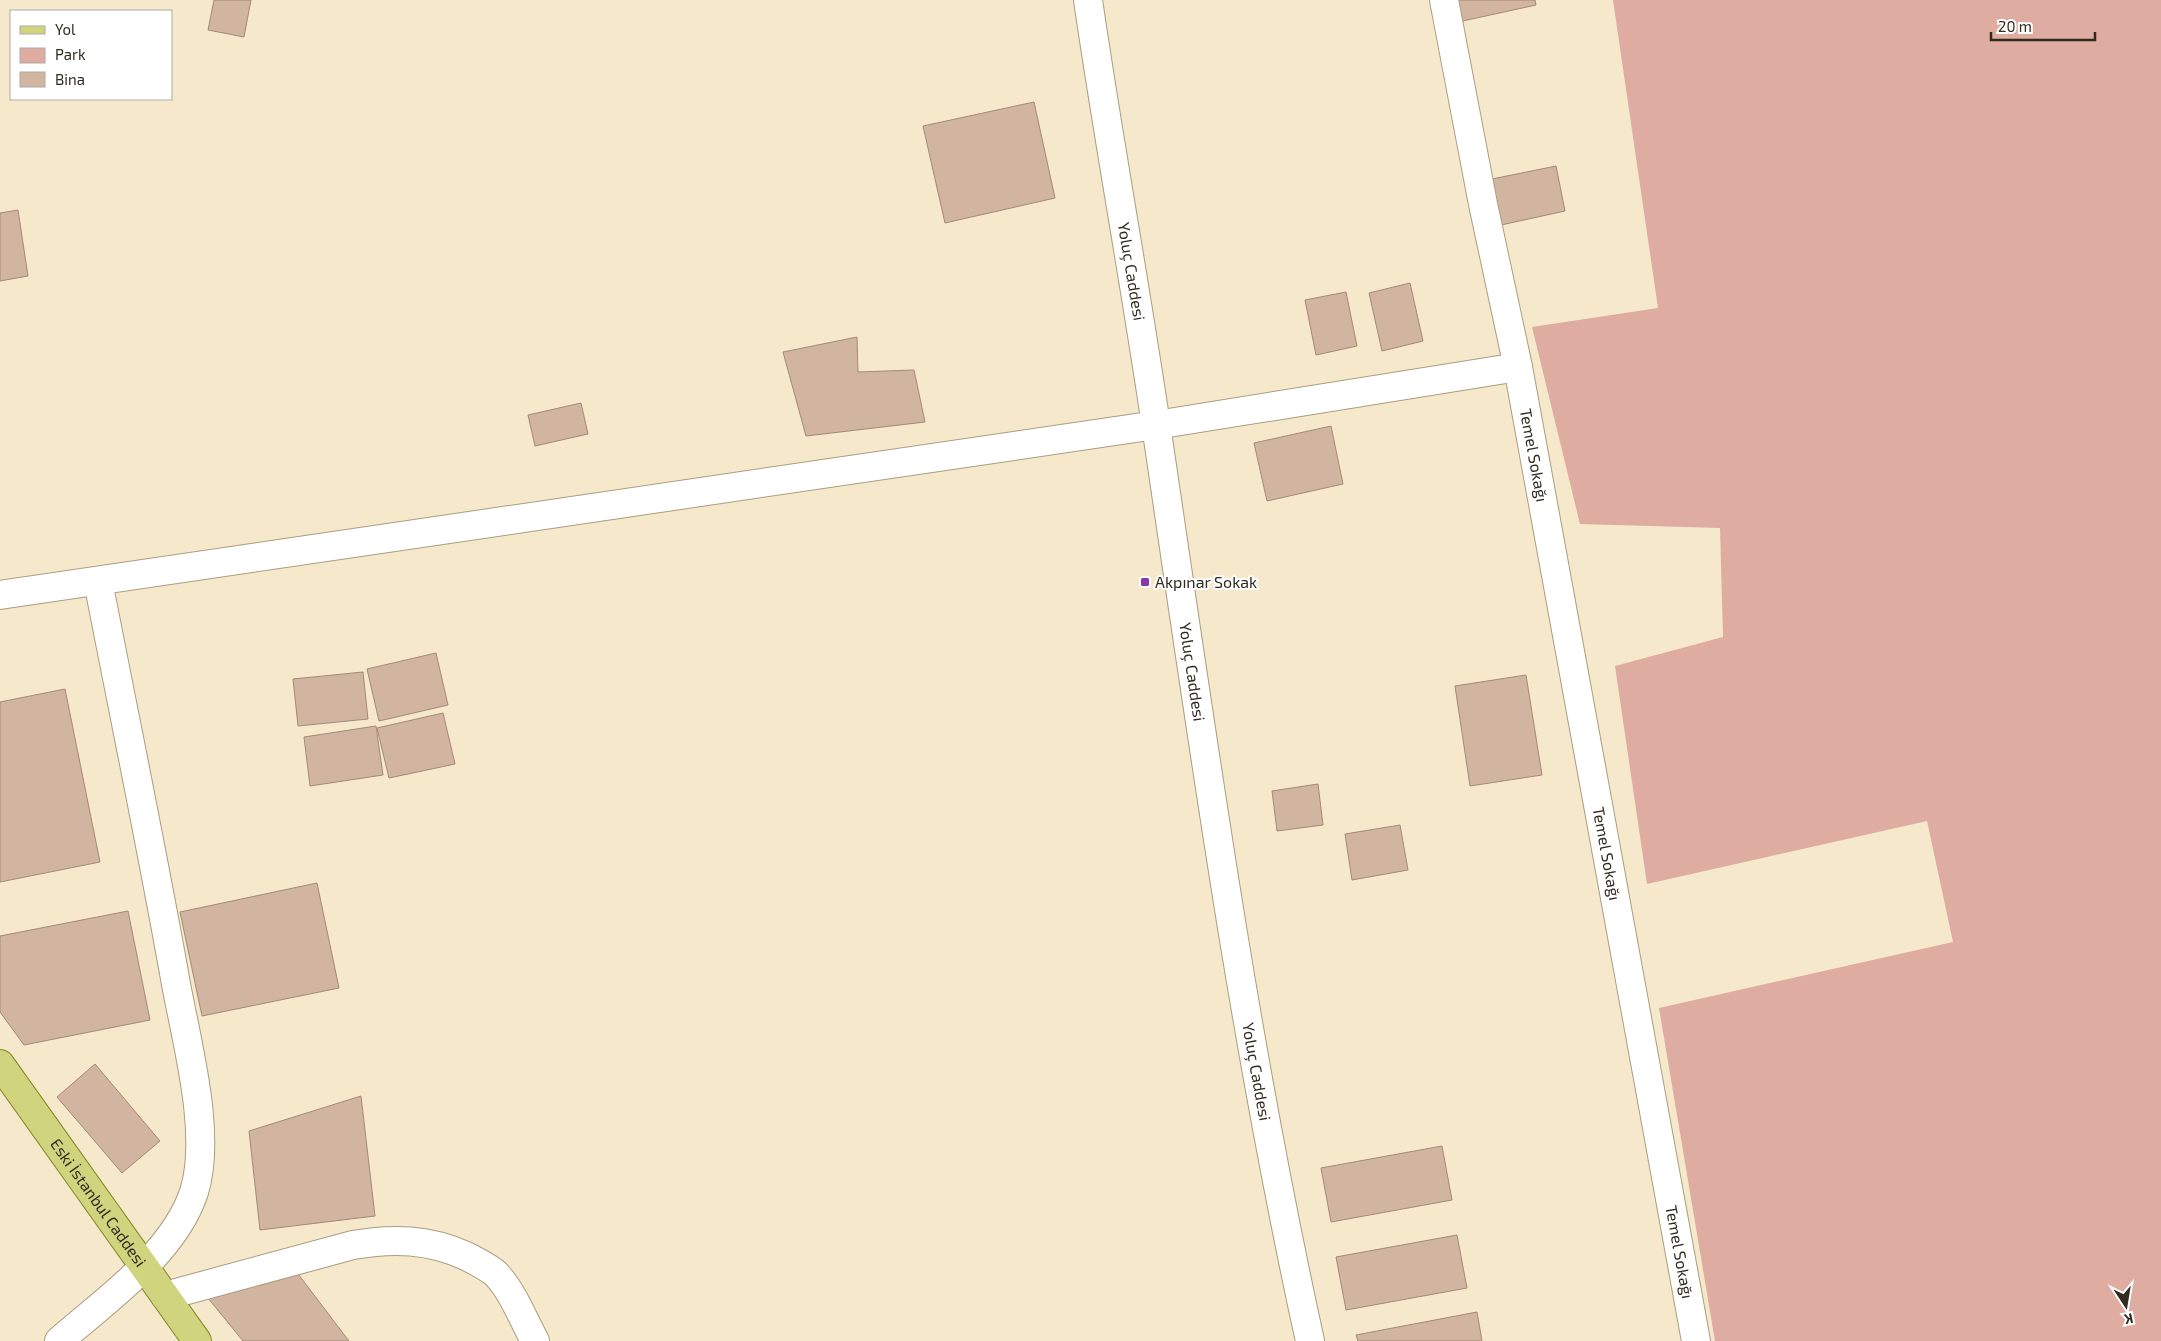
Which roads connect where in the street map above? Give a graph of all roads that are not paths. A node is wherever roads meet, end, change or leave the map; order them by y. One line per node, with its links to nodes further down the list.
1 (1088, 0): 4 (street, Yoluç Caddesi)
2 (1444, 0): 3 (street, Temel Sokağı)
3 (1518, 366): 4 (street); 14 (street, Temel Sokağı)
4 (1156, 425): 5 (street); 13 (street, Yoluç Caddesi)
5 (98, 580): 6 (street); 8 (street)
6 (0, 595)
7 (0, 1065): 8 (main road, Eski İstanbul Caddesi)
8 (144, 1267): 9 (main road, Eski İstanbul Caddesi); 10 (street)
9 (165, 1296): 11 (main road, Eski İstanbul Caddesi); 12 (street)
10 (59, 1341)
11 (197, 1341)
12 (534, 1341)
13 (1310, 1341)
14 (1696, 1341)

